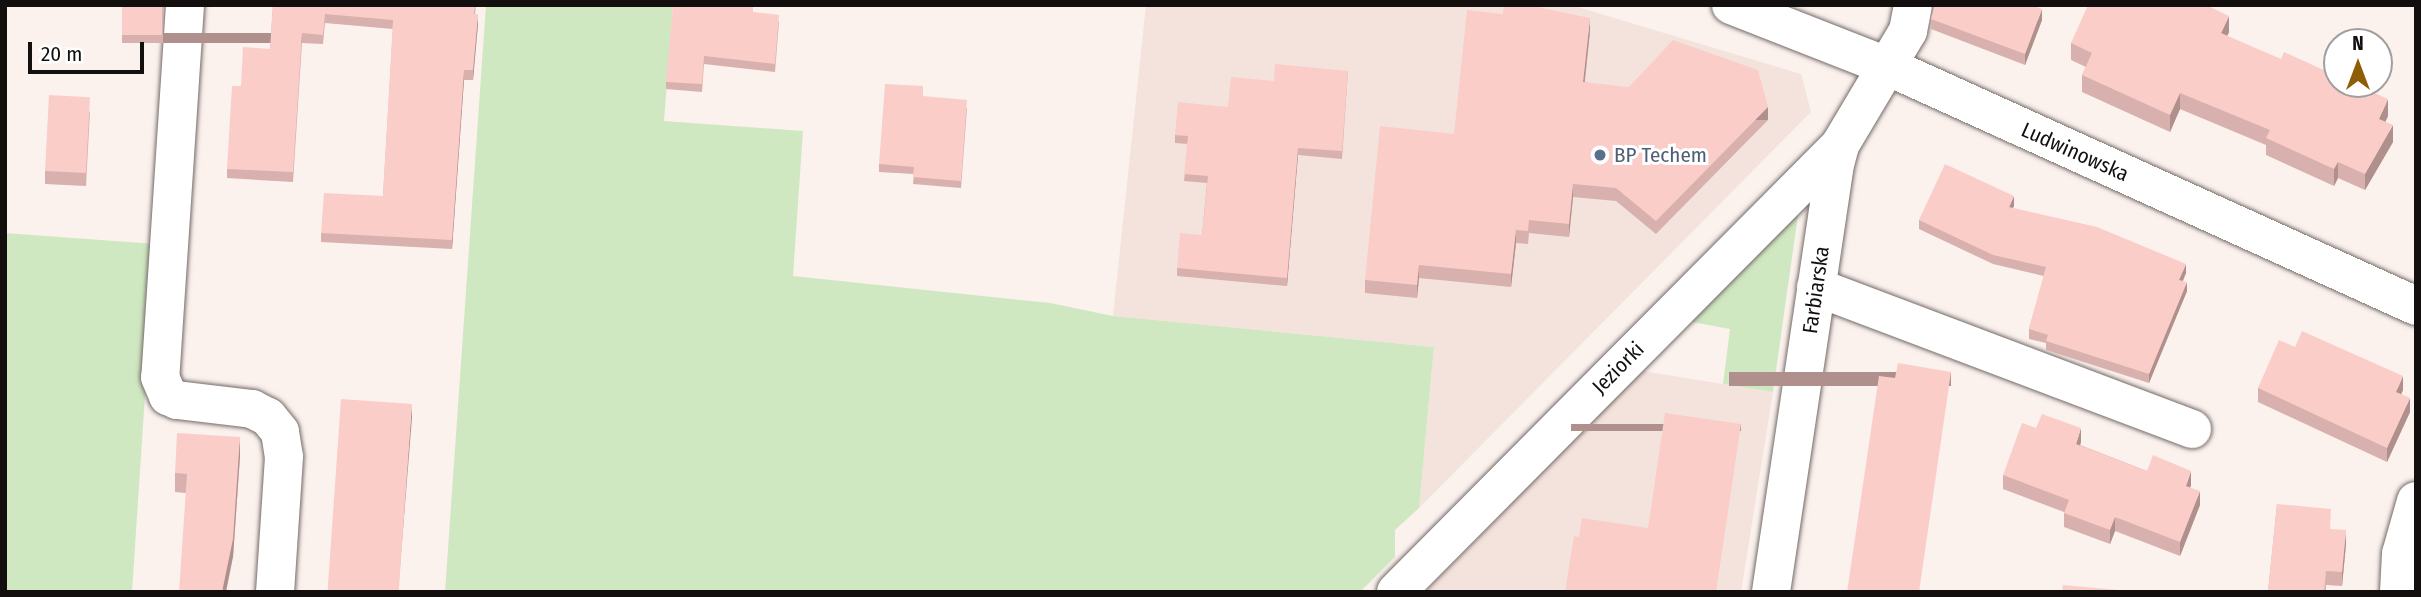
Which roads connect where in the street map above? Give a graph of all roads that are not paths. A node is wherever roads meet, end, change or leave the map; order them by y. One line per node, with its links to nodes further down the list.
1 (185, 5): 10 (street)
2 (1731, 5): 4 (street, Ludwinowska)
3 (1913, 5): 4 (street, Farbiarska)
4 (1889, 67): 5 (street, Farbiarska); 7 (street, Ludwinowska)
5 (1840, 145): 6 (street, Farbiarska); 11 (street, Jeziorki)
6 (1816, 287): 8 (street); 12 (street, Farbiarska)
7 (2416, 306)
8 (2192, 429)
9 (2416, 501): 13 (street)
10 (275, 592)
11 (1396, 592)
12 (1771, 592)
13 (2399, 592)

